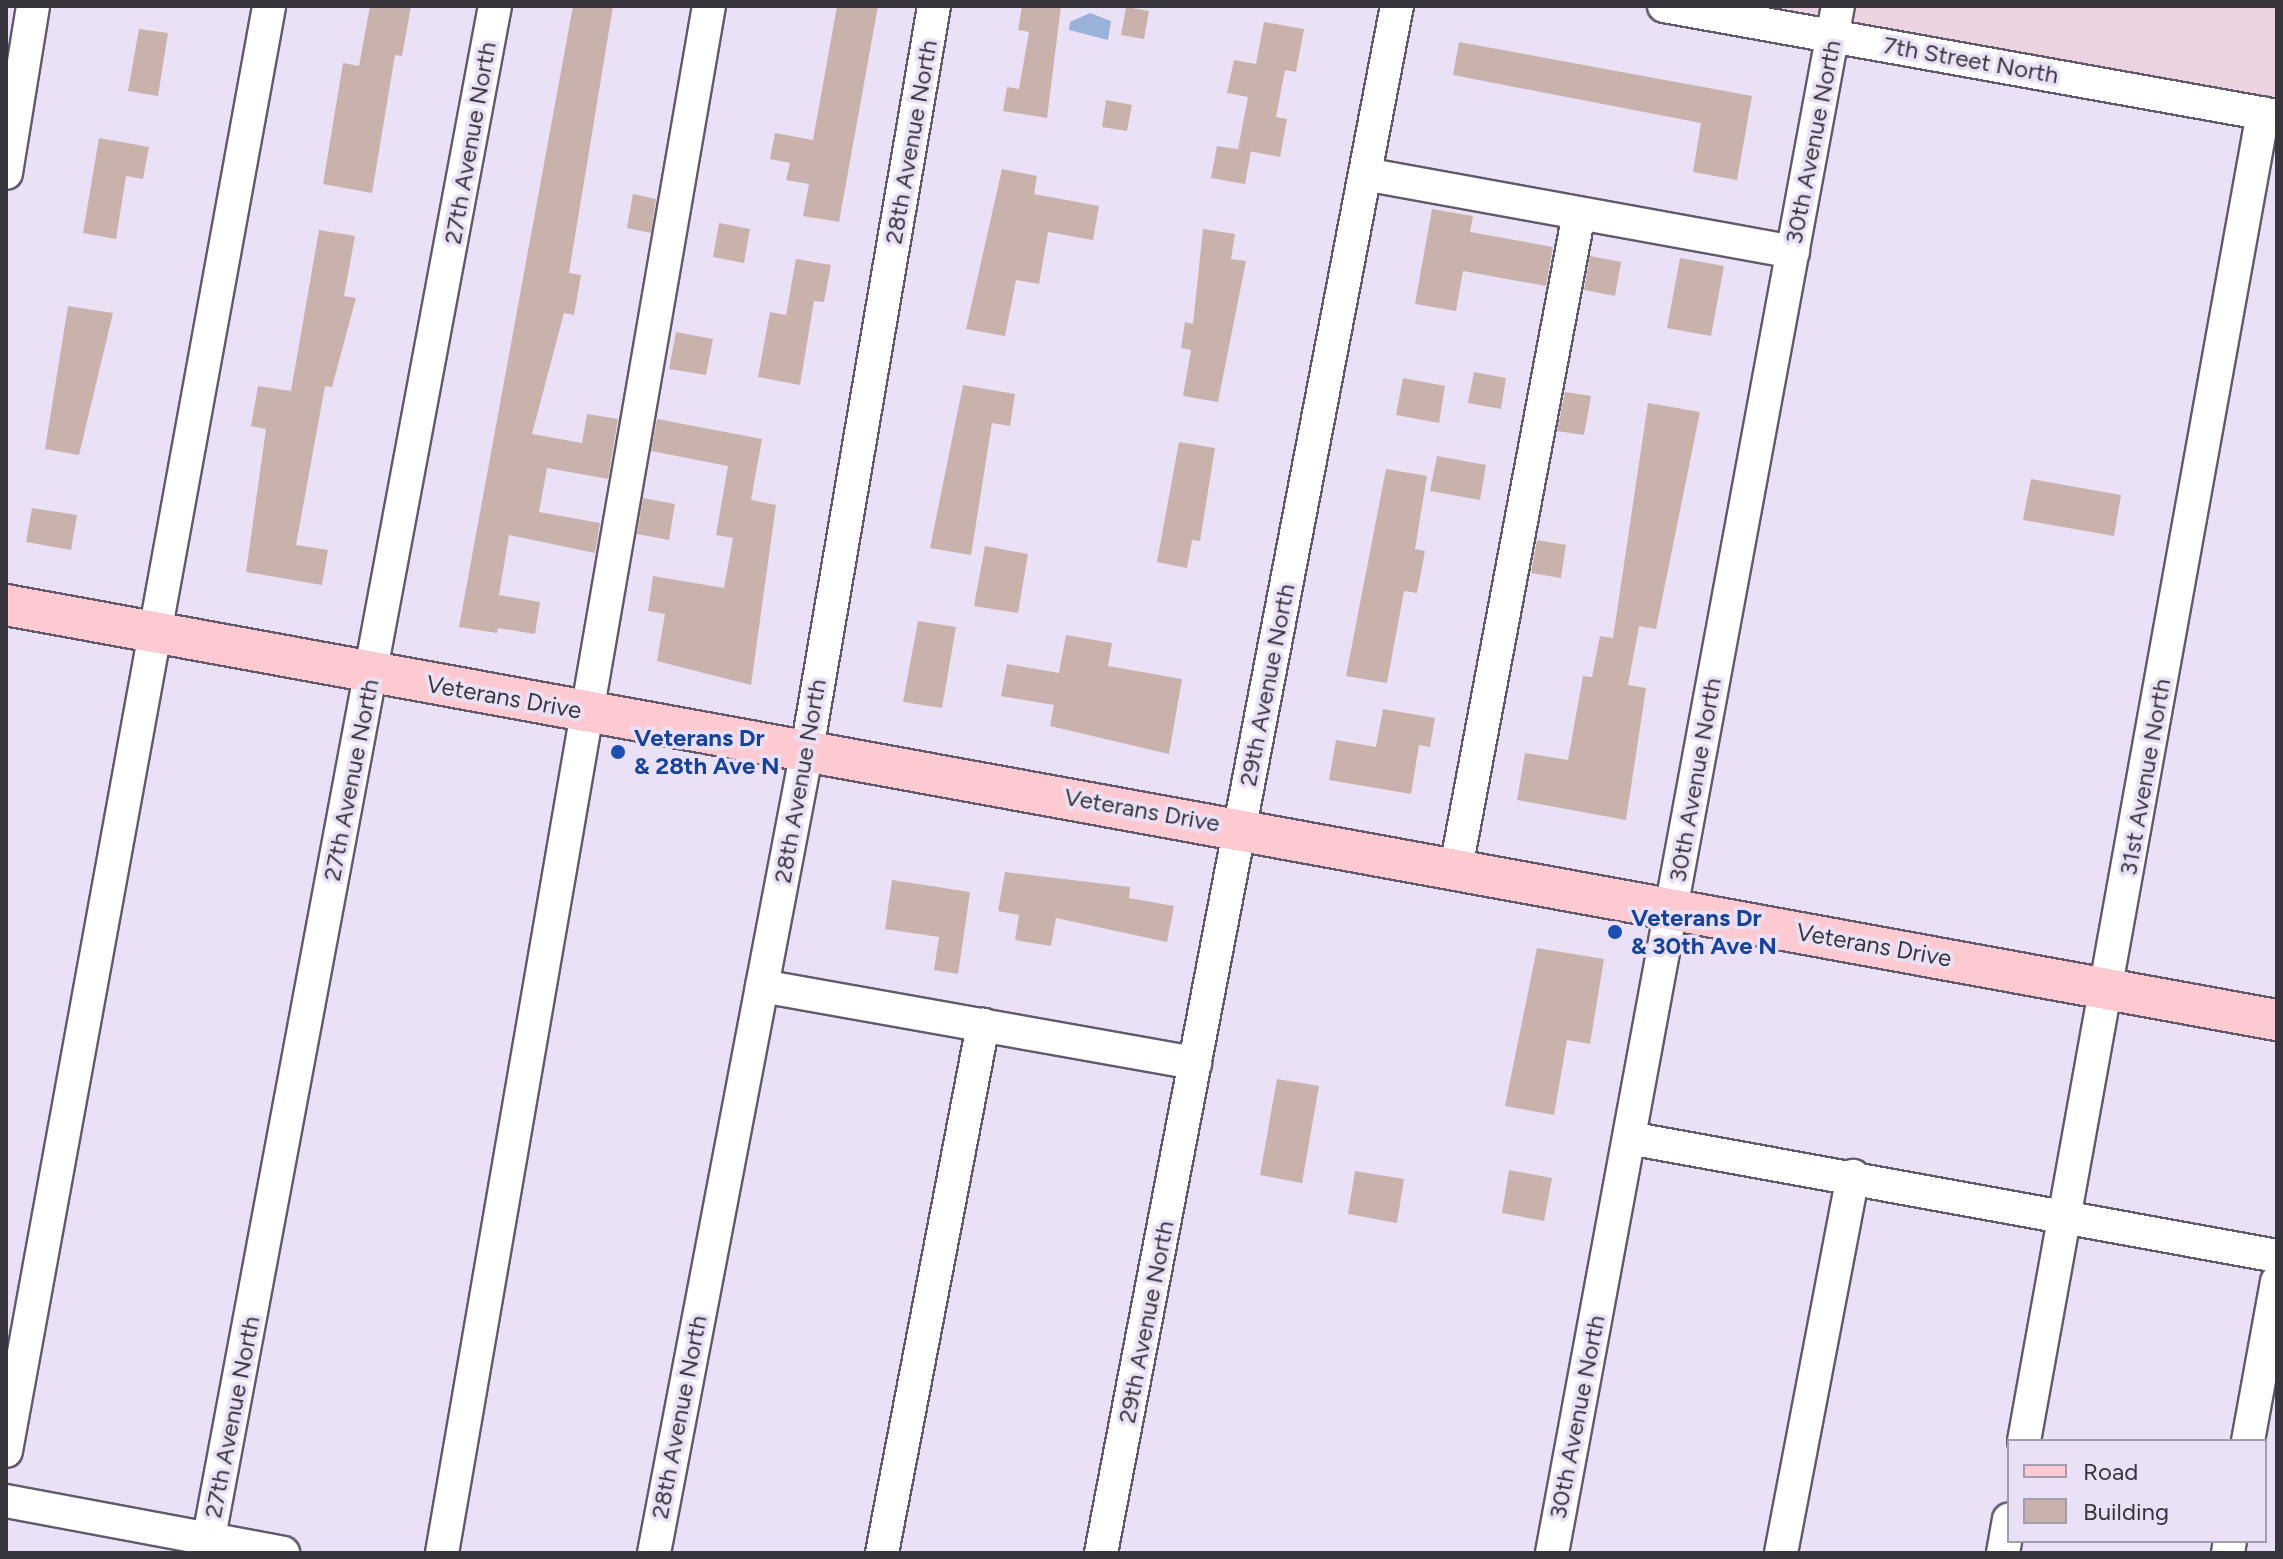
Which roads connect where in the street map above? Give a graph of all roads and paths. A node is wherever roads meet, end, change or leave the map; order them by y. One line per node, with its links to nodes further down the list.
1 (33, 6): 10 (street)
2 (269, 6): 15 (street)
3 (495, 6): 16 (street, 27th Avenue North)
4 (709, 6): 17 (street)
5 (934, 6): 18 (street, 28th Avenue North)
6 (1397, 6): 11 (street, 29th Avenue North)
7 (1664, 6): 8 (street, 7th Street North)
8 (1836, 21): 9 (street, 7th Street North); 13 (street, 30th Avenue North)
9 (2270, 114): 23 (street, 31st Avenue North)
10 (6, 173)
11 (1365, 174): 12 (street); 19 (street, 29th Avenue North)
12 (1579, 213): 13 (street); 20 (street)
13 (1793, 252): 21 (street, 30th Avenue North)
14 (6, 605): 15 (main road, Veterans Drive)
15 (153, 633): 16 (main road, Veterans Drive); 34 (street)
16 (371, 673): 17 (main road, Veterans Drive); 37 (street, 27th Avenue North)
17 (584, 711): 18 (main road, Veterans Drive); 39 (street)
18 (807, 750): 19 (main road, Veterans Drive); 22 (street, 28th Avenue North)
19 (1240, 828): 20 (main road, Veterans Drive); 26 (street, 29th Avenue North)
20 (1456, 868): 21 (main road, Veterans Drive)
21 (1671, 908): 23 (main road, Veterans Drive); 27 (street, 30th Avenue North)
22 (762, 986): 25 (street); 40 (street, 28th Avenue North)
23 (2107, 988): 24 (main road, Veterans Drive); 29 (street, 31st Avenue North)
24 (2277, 1020)
25 (983, 1025): 26 (street); 41 (street)
26 (1195, 1063): 42 (street, 29th Avenue North)
27 (1629, 1138): 28 (street); 43 (street, 30th Avenue North)
28 (1853, 1176): 29 (street); 44 (street)
29 (2066, 1212): 30 (street); 32 (street, 31st Avenue North)
30 (2277, 1256)
31 (2277, 1282): 33 (street)
32 (2024, 1439)
33 (2248, 1439)
34 (6, 1451)
35 (6, 1501): 37 (street)
36 (2007, 1531): 45 (street)
37 (207, 1546): 38 (street)
38 (283, 1553)
39 (442, 1553)
40 (654, 1553)
41 (882, 1553)
42 (1101, 1553)
43 (1552, 1553)
44 (1781, 1553)
45 (2003, 1553)

